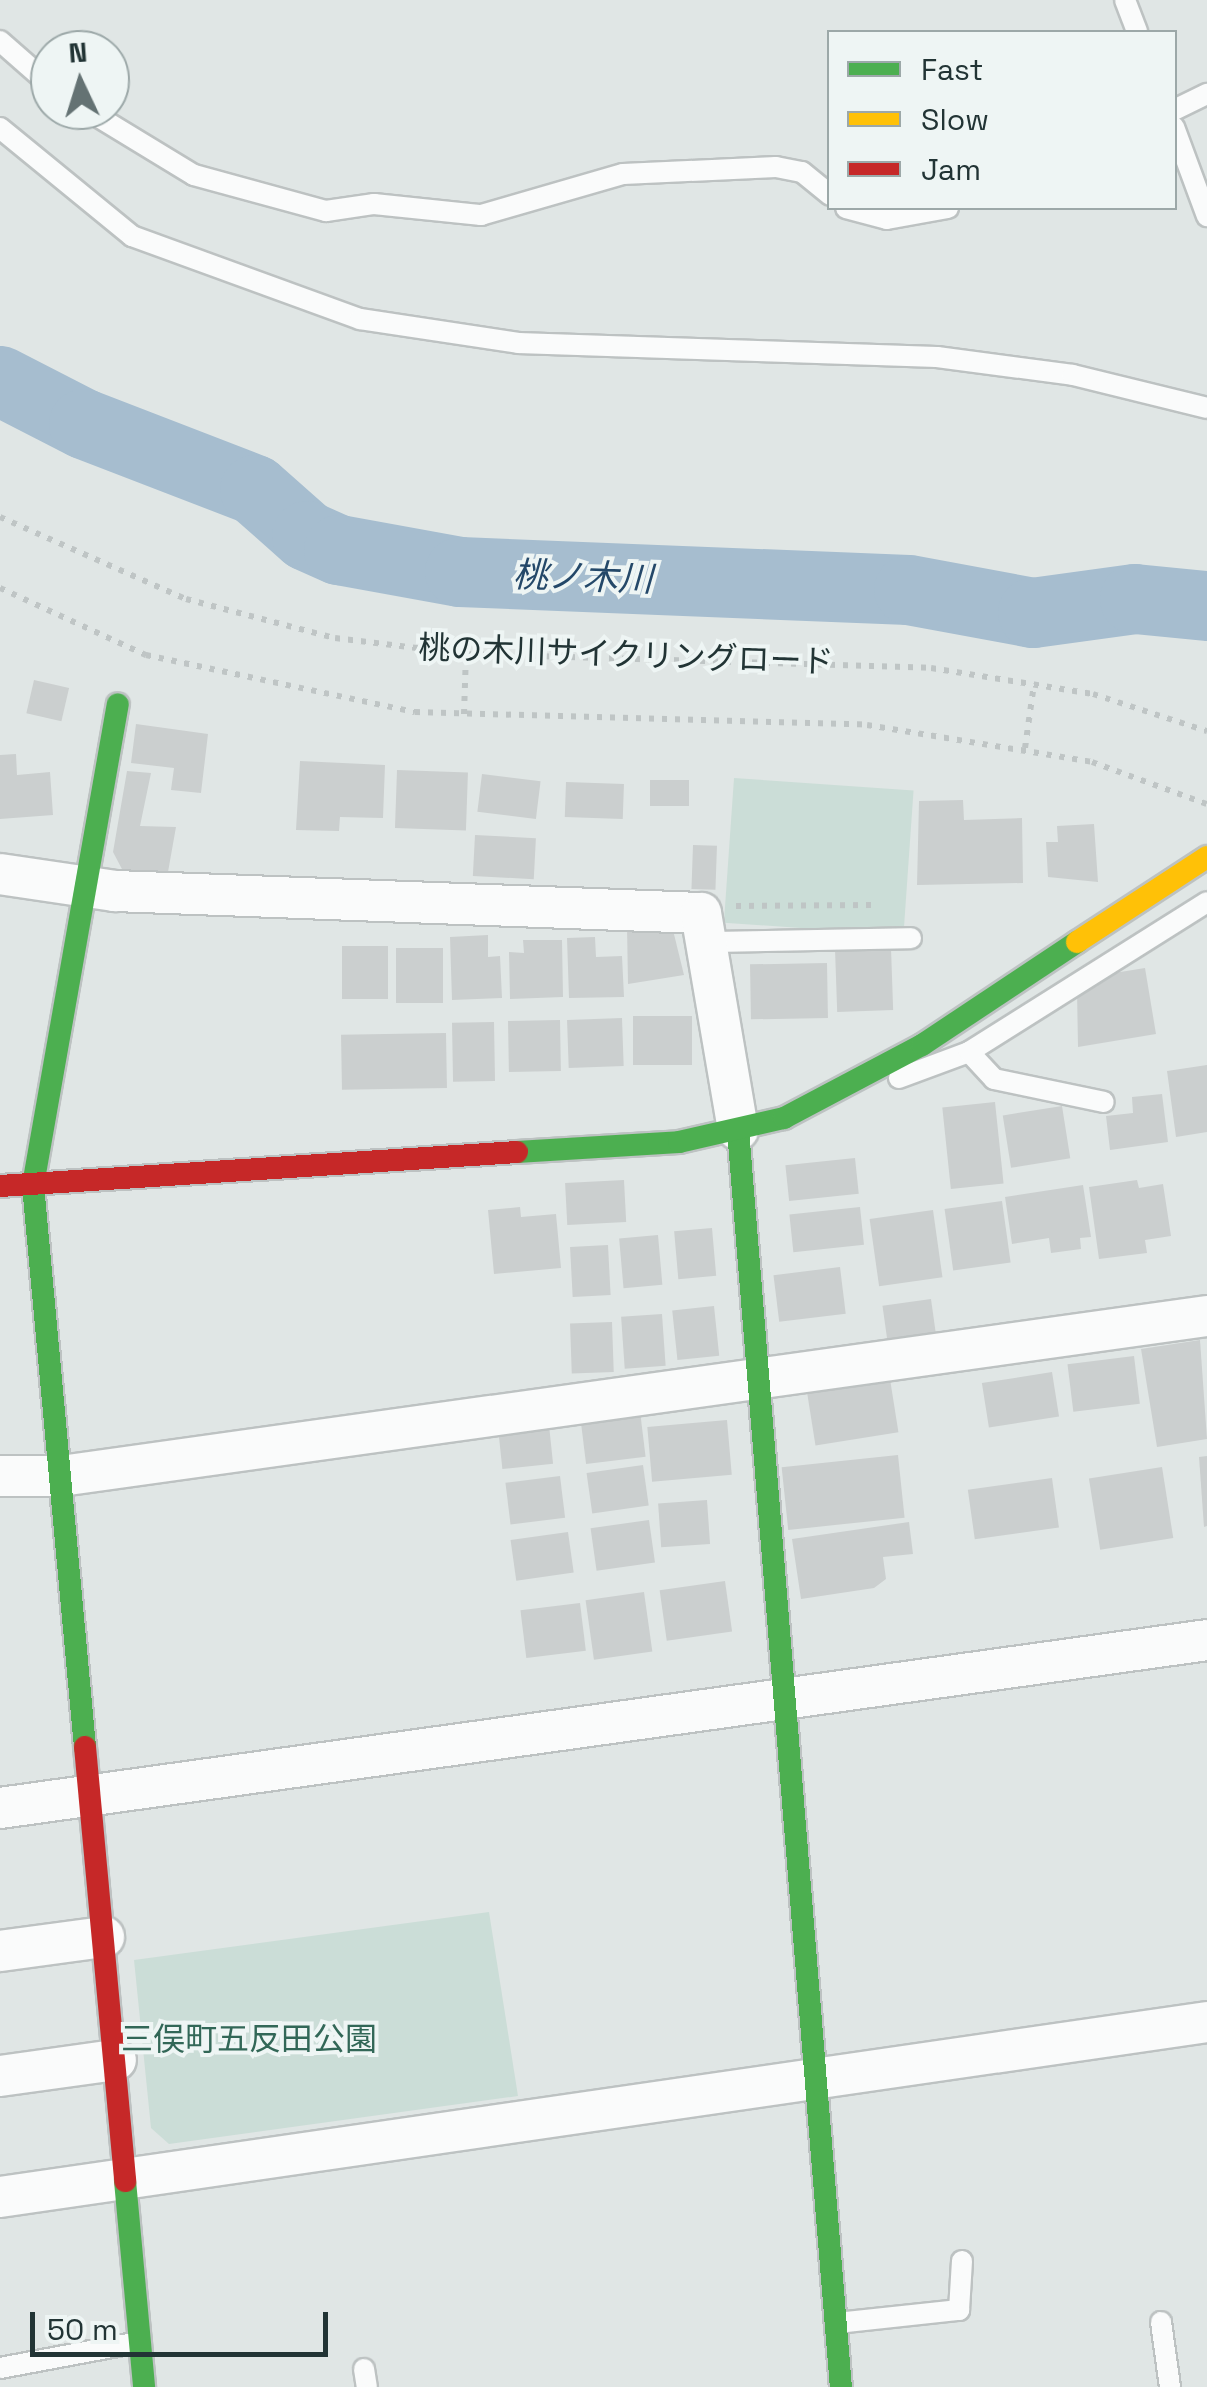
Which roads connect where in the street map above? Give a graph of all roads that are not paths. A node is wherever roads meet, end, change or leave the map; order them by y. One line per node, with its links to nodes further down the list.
1 (1124, 0): 2 (lane)
2 (1137, 30)
3 (0, 41): 5 (lane)
4 (0, 64): 6 (lane)
5 (30, 69)
6 (30, 77)
7 (1207, 94): 8 (lane)
8 (1177, 109)
9 (0, 128): 16 (lane)
10 (120, 130): 12 (lane)
11 (1177, 134): 15 (lane)
12 (827, 193)
13 (854, 210): 14 (lane)
14 (937, 210)
15 (1207, 216)
16 (1207, 408)
17 (118, 704): 20 (street)
18 (1207, 858): 25 (street)
19 (0, 874): 20 (street)
20 (82, 888): 22 (street); 28 (street)
21 (1207, 902): 24 (lane)
22 (710, 930): 23 (lane); 27 (street)
23 (911, 938)
24 (968, 1052): 25 (lane); 26 (lane)
25 (867, 1078): 27 (street)
26 (1104, 1102)
27 (738, 1130): 28 (street); 31 (street)
28 (33, 1185): 29 (street); 33 (street)
29 (0, 1186)
30 (1207, 1316): 31 (street)
31 (752, 1378): 33 (street); 35 (street)
32 (0, 1476): 33 (street)
33 (61, 1476): 36 (street)
34 (1207, 1640): 35 (street)
35 (780, 1700): 36 (street); 43 (street)
36 (90, 1796): 37 (street); 38 (street)
37 (0, 1808)
38 (104, 1938): 39 (street); 41 (street)
39 (0, 1951)
40 (1207, 2022): 43 (street)
41 (116, 2060): 42 (street); 44 (street)
42 (0, 2076)
43 (814, 2078): 44 (street); 48 (street)
44 (127, 2174): 45 (street); 49 (street)
45 (0, 2197)
46 (962, 2261): 48 (lane)
47 (1161, 2322): 53 (lane)
48 (836, 2323): 52 (street)
49 (140, 2342): 50 (lane); 51 (street)
50 (0, 2368)
51 (144, 2387)
52 (842, 2387)
53 (1170, 2387)

